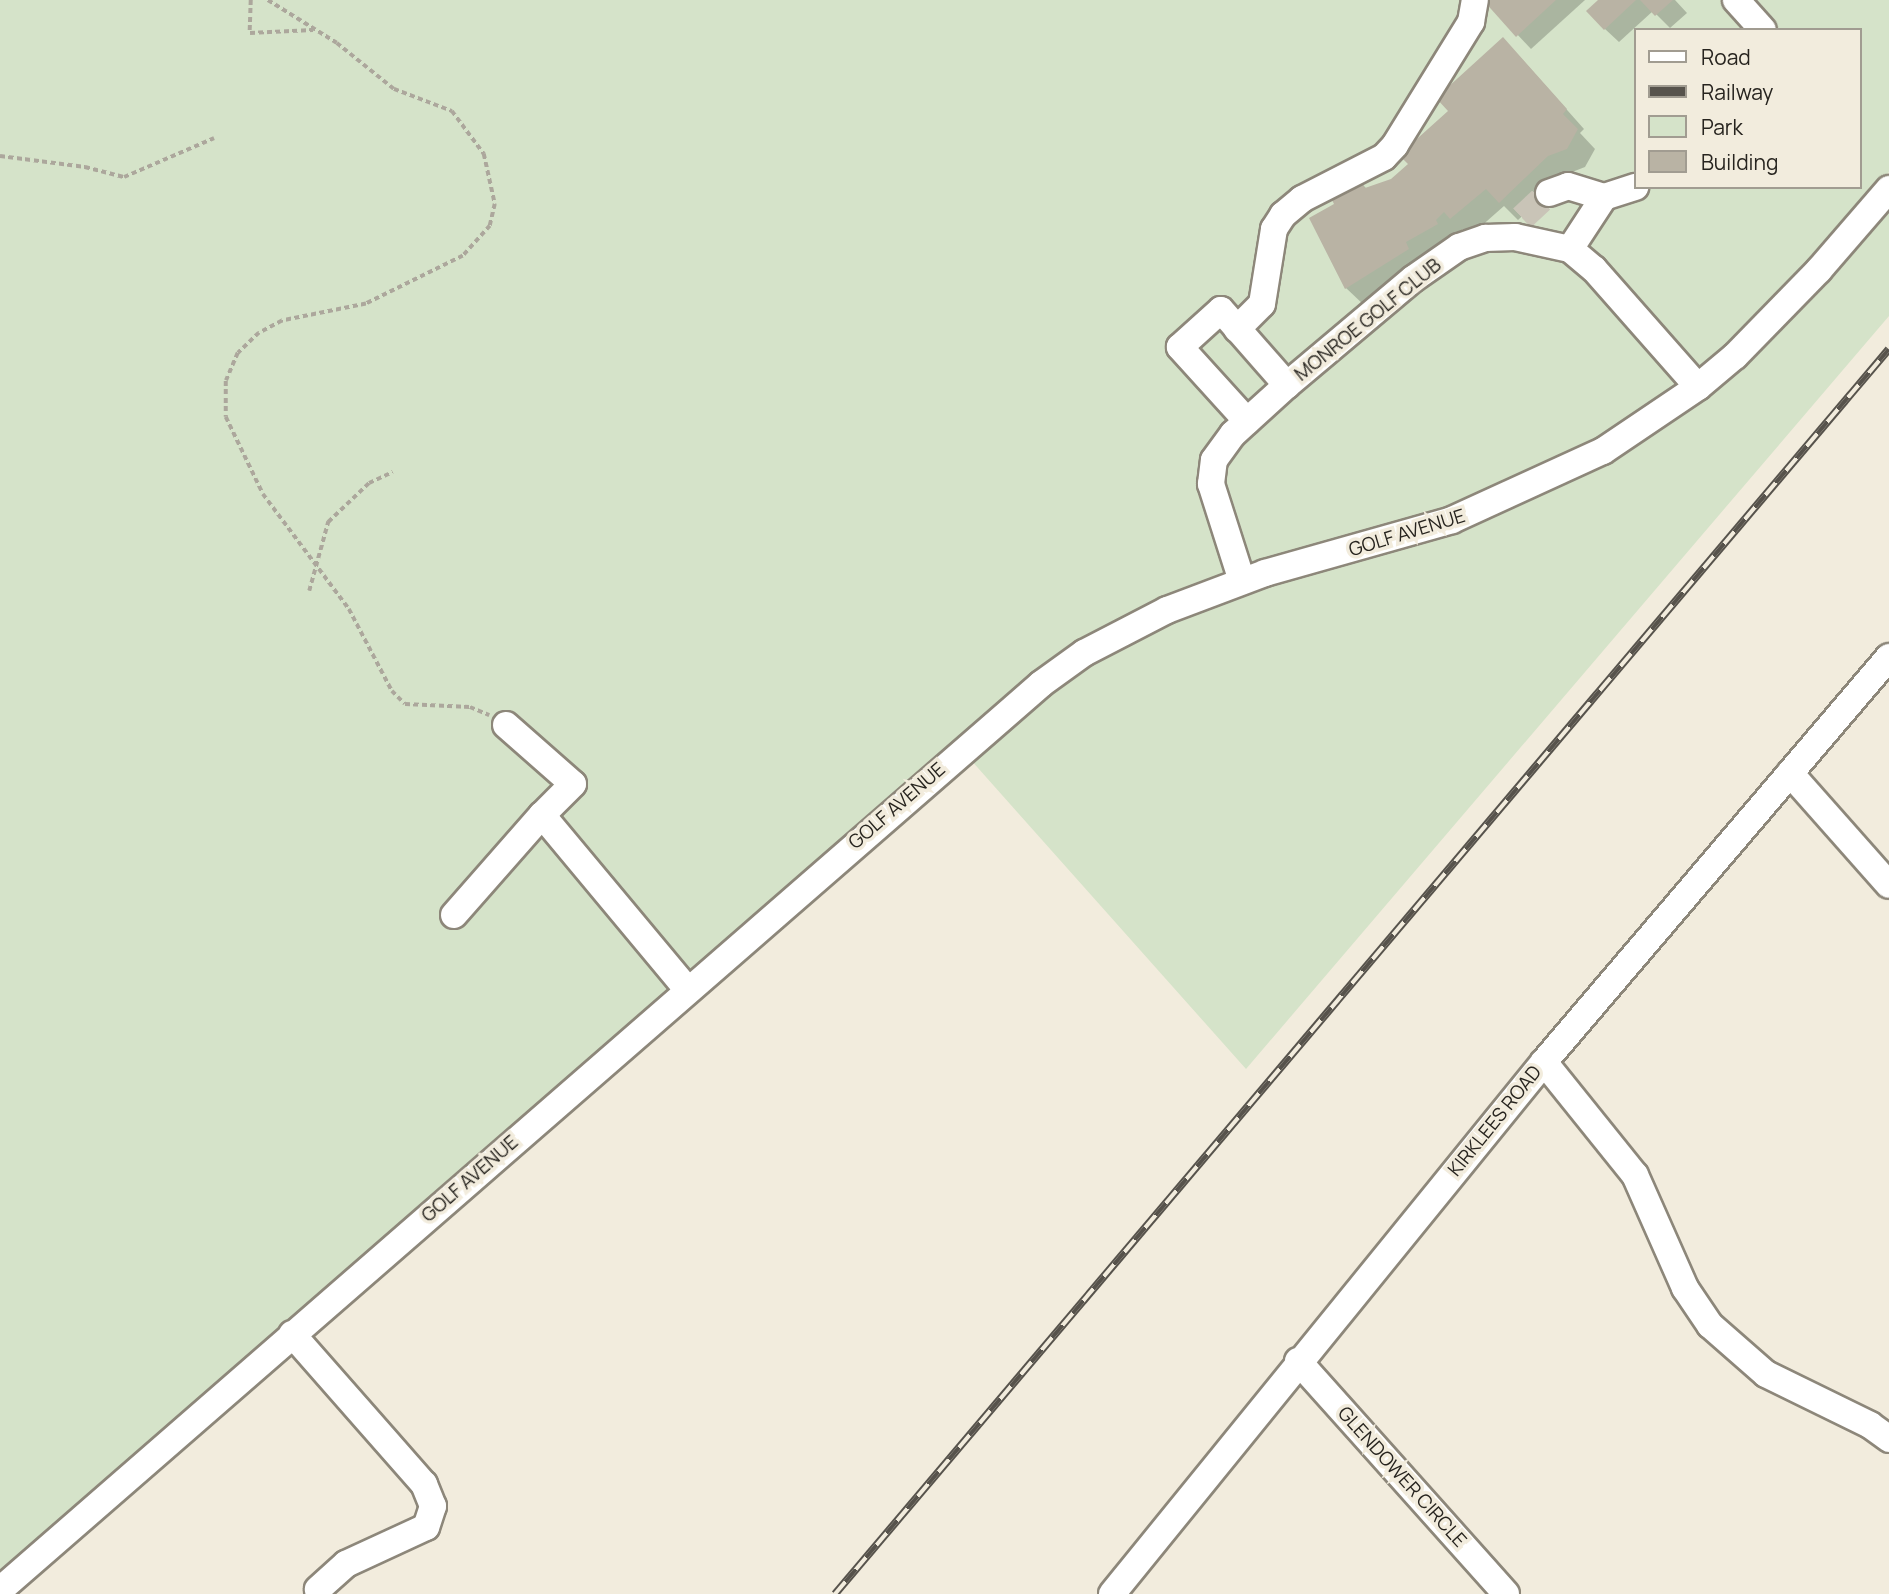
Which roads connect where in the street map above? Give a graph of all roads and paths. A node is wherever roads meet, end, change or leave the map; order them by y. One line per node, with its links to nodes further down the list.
1 (251, 0): 6 (path)
2 (268, 0): 6 (path)
3 (1475, 0): 14 (street)
4 (1736, 0): 5 (street)
5 (1761, 28)
6 (313, 30): 19 (path)
7 (214, 138): 8 (path)
8 (0, 156)
9 (1633, 188): 12 (street)
10 (1889, 189): 16 (street, GOLF AVENUE)
11 (1549, 193): 12 (street)
12 (1604, 197): 13 (street)
13 (1570, 249): 15 (street, MONROE GOLF CLUB); 16 (street, MONROE GOLF CLUB)
14 (1237, 329): 15 (street); 17 (street)
15 (1287, 385): 17 (street, MONROE GOLF CLUB)
16 (1698, 387): 20 (street, GOLF AVENUE)
17 (1247, 421): 20 (street, MONROE GOLF CLUB)
18 (393, 472): 19 (path)
19 (315, 564): 21 (path); 23 (path)
20 (1242, 581): 28 (street, GOLF AVENUE)
21 (309, 591)
22 (1889, 657): 24 (street, KIRKLEES ROAD)
23 (506, 725): 25 (street)
24 (1790, 773): 26 (street); 29 (street, KIRKLEES ROAD)
25 (542, 815): 27 (street); 28 (street)
26 (1889, 886)
27 (454, 915)
28 (687, 989): 30 (street, GOLF AVENUE)
29 (1544, 1062): 31 (street, KIRKLEES ROAD); 32 (street)
30 (292, 1334): 33 (street); 34 (street, GOLF AVENUE)
31 (1298, 1361): 35 (street, KIRKLEES ROAD); 36 (street, GLENDOWER CIRCLE)
32 (1889, 1439)
33 (318, 1589)
34 (0, 1590)
35 (1112, 1594)
36 (1506, 1594)

